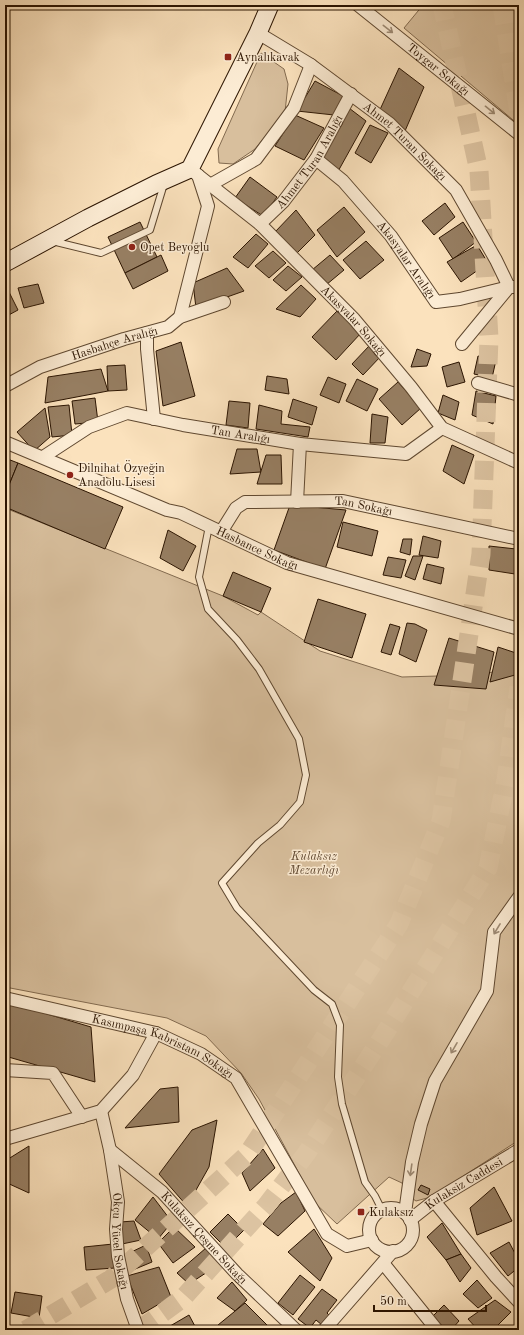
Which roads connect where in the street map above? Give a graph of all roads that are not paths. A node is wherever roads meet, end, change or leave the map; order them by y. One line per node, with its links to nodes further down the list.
1 (270, 5): 3 (street)
2 (358, 5): 6 (street, Toygar Sokağı, one-way to 6)
3 (258, 34): 4 (street, Ahmet Turan Sokağı); 8 (street)
4 (311, 65): 5 (street, Ahmet Turan Sokağı); 10 (street)
5 (351, 94): 7 (street, Ahmet Turan Aralığı); 14 (street, Ahmet Turan Sokağı)
6 (519, 134)
7 (316, 159): 11 (street, Ahmet Turan Aralığı); 14 (street, Akasyalar Aralığı)
8 (194, 172): 9 (street); 10 (street, Akasyalar Sokağı); 16 (street)
9 (165, 181): 12 (street); 12 (lane)
10 (210, 185): 11 (street, Akasyalar Sokağı)
11 (260, 224): 23 (street, Akasyalar Sokağı)
12 (47, 240): 13 (street)
13 (5, 263)
14 (514, 287): 18 (street)
15 (224, 302): 16 (street, Hasbahçe Aralığı)
16 (180, 317): 17 (street, Hasbahçe Aralığı)
17 (147, 333): 20 (street, Hasbahçe Aralığı); 22 (street)
18 (462, 344)
19 (478, 383): 21 (street)
20 (5, 386)
21 (519, 395)
22 (154, 419): 25 (street, Tan Aralığı); 26 (street, Tan Aralığı)
23 (442, 428): 25 (street, Tan Aralığı); 27 (street, Akasyalar Sokağı)
24 (5, 442): 26 (street, Hasbance Sokağı)
25 (300, 444): 28 (street)
26 (43, 457): 29 (street, Hasbance Sokağı)
27 (519, 463)
28 (297, 502): 30 (street, Tan Sokağı); 31 (street, Tan Sokağı)
29 (209, 526): 30 (street, Hasbance Sokağı); 43 (lane)
30 (221, 532): 32 (street, Hasbance Sokağı)
31 (519, 539)
32 (519, 629)
33 (519, 897): 44 (street, one-way to 44)
34 (5, 998): 35 (street, Kasımpaşa Kabristanı Sokağı)
35 (156, 1033): 37 (street); 45 (street, Kasımpaşa Kabristanı Sokağı)
36 (5, 1070): 38 (street)
37 (102, 1111): 38 (street); 40 (street, Okçu Yücel Sokağı)
38 (82, 1117): 39 (street)
39 (5, 1139)
40 (110, 1150): 49 (street, Okçu Yücel Sokağı); 50 (street, Kulaksız Çeşme Sokağı)
41 (517, 1154): 42 (street, Kulaksiz Caddesi)
42 (434, 1201): 44 (street, Kulaksiz Caddesi); 48 (street)
43 (382, 1210): 44 (street); 45 (street)
44 (407, 1216): 46 (street)
45 (372, 1240): 46 (street)
46 (393, 1251): 47 (street)
47 (383, 1263): 51 (street); 52 (street)
48 (519, 1302)
49 (138, 1330)
50 (296, 1330)
51 (324, 1330)
52 (437, 1330)

